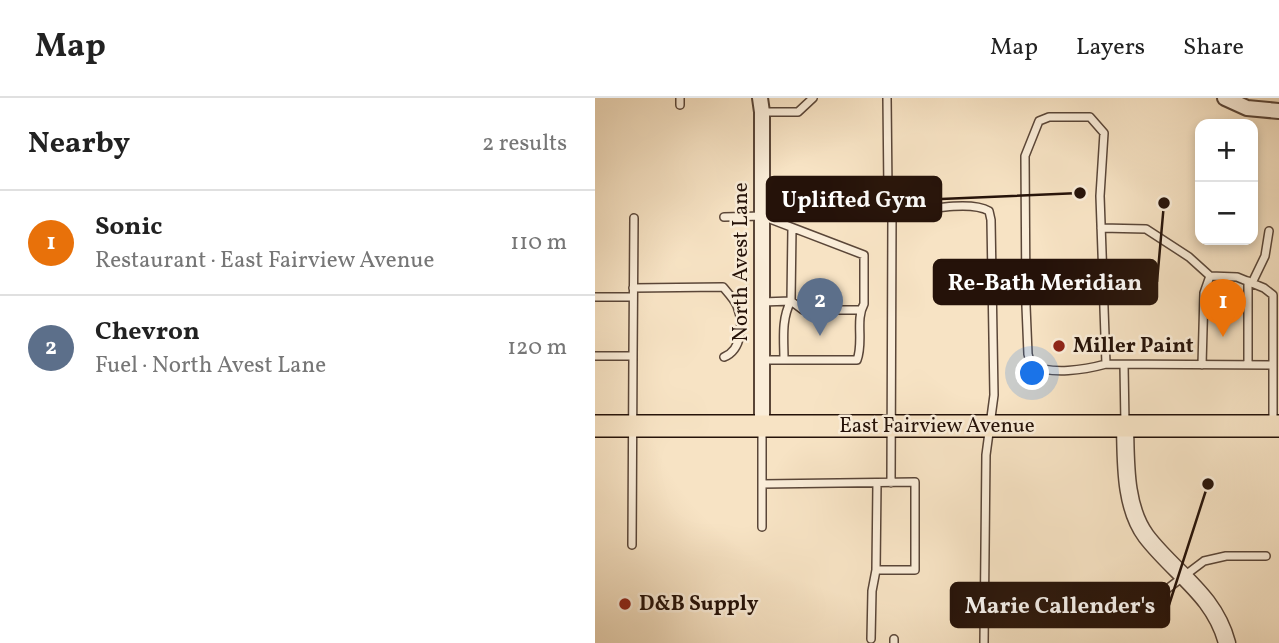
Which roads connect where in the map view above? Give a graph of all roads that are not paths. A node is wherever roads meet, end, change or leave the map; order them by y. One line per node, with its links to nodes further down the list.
1 (813, 98): 4 (lane)
2 (887, 98): 6 (lane)
3 (1225, 98): 5 (street)
4 (761, 105): 7 (street, North Avest Lane)
5 (1279, 111)
6 (892, 215): 34 (lane); 35 (lane)
7 (762, 216): 8 (lane); 10 (lane); 19 (street, North Avest Lane)
8 (724, 217)
9 (634, 218): 15 (lane)
10 (792, 228): 18 (lane); 20 (lane)
11 (1101, 228): 13 (lane); 26 (lane); 26 (lane)
12 (1269, 231): 14 (lane)
13 (1210, 276): 14 (lane); 28 (lane)
14 (1250, 282): 29 (lane); 30 (lane)
15 (633, 288): 17 (lane); 23 (lane)
16 (595, 297): 17 (lane)
17 (633, 297): 22 (lane)
18 (792, 301): 19 (lane); 20 (lane); 25 (lane)
19 (762, 302): 24 (street, North Avest Lane)
20 (861, 310): 25 (lane)
21 (595, 356): 22 (lane)
22 (633, 356): 32 (lane)
23 (724, 357)
24 (762, 360): 25 (lane); 33 (street, North Avest Lane)
25 (784, 360)
26 (1106, 364): 27 (lane)
27 (1124, 365): 28 (lane); 36 (lane)
28 (1202, 365): 29 (lane)
29 (1248, 365): 30 (lane)
30 (1273, 365): 37 (lane)
31 (595, 426): 32 (main road, East Fairview Avenue)
32 (633, 426): 33 (main road, East Fairview Avenue); 42 (lane)
33 (762, 426): 34 (main road, East Fairview Avenue); 40 (lane)
34 (890, 426): 35 (main road, East Fairview Avenue); 39 (lane)
35 (989, 426): 36 (main road, East Fairview Avenue); 48 (lane)
36 (1125, 426): 37 (main road, East Fairview Avenue); 45 (street)
37 (1276, 426)
38 (877, 483): 39 (lane); 40 (lane); 44 (lane)
39 (891, 483): 44 (lane)
40 (762, 484): 41 (lane)
41 (762, 527)
42 (632, 545)
43 (1266, 556): 45 (lane)
44 (876, 570): 47 (lane)
45 (1184, 576): 46 (lane); 49 (street)
46 (1167, 589)
47 (870, 639)
48 (983, 643)
49 (1227, 643)

